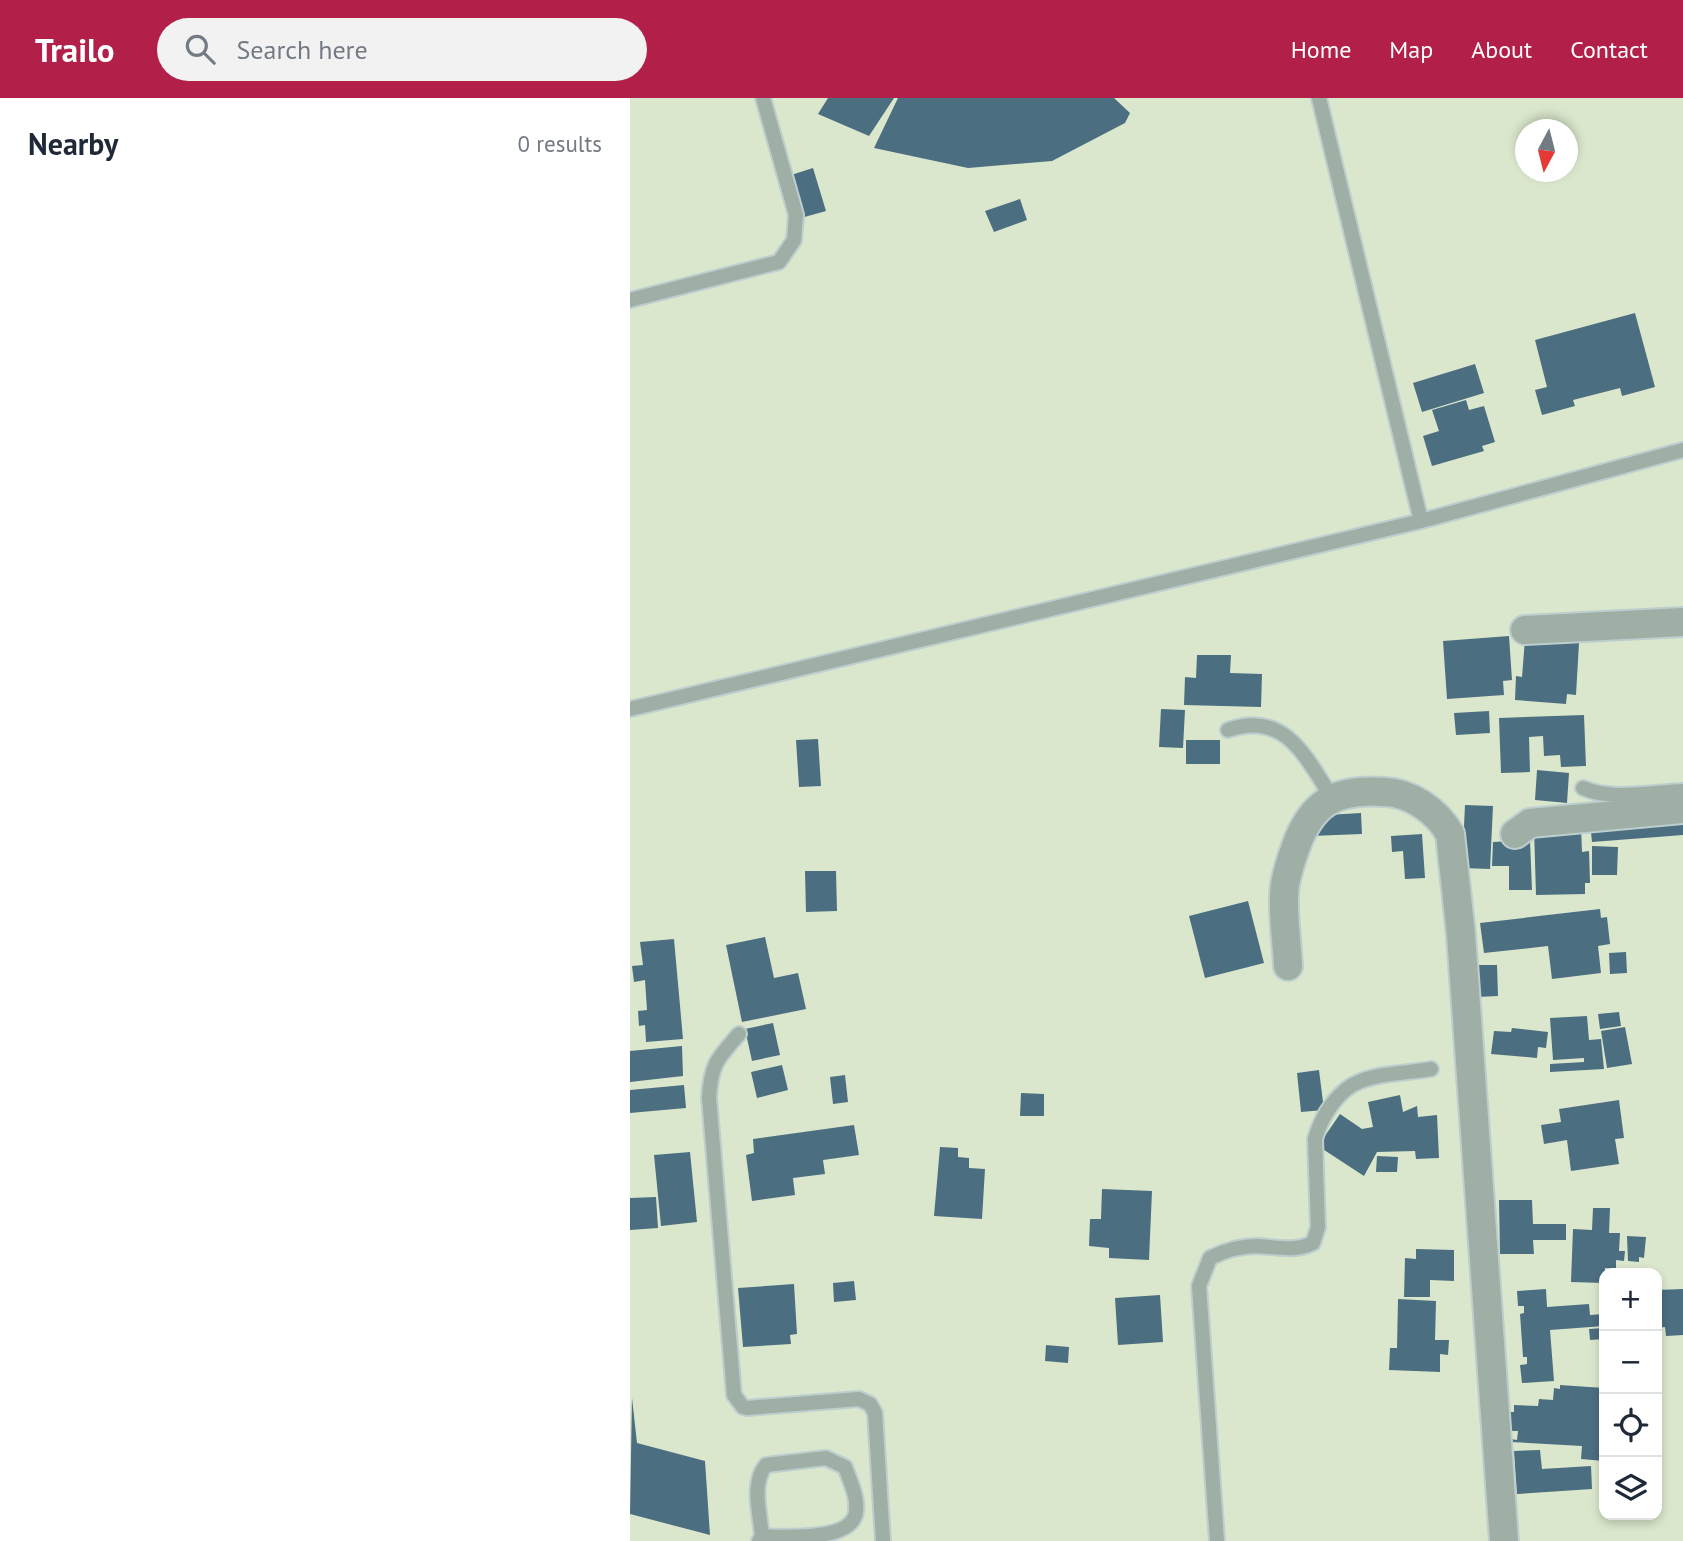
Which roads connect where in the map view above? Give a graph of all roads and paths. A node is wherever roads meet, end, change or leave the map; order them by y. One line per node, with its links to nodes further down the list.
1 (763, 98): 3 (lane)
2 (1319, 98): 5 (lane)
3 (630, 300)
4 (1683, 450): 5 (lane)
5 (1421, 521): 8 (lane)
6 (1683, 621): 7 (street)
7 (1525, 630)
8 (630, 709)
9 (1228, 730): 12 (lane)
10 (1583, 788): 11 (lane)
11 (1683, 791)
12 (1332, 798): 15 (street); 21 (street)
13 (1683, 809): 14 (street)
14 (1515, 834)
15 (1288, 966)
16 (739, 1034): 19 (lane)
17 (1430, 1069): 20 (lane)
18 (761, 1539): 18 (lane)
19 (883, 1541)
20 (1217, 1541)
21 (1504, 1541)

